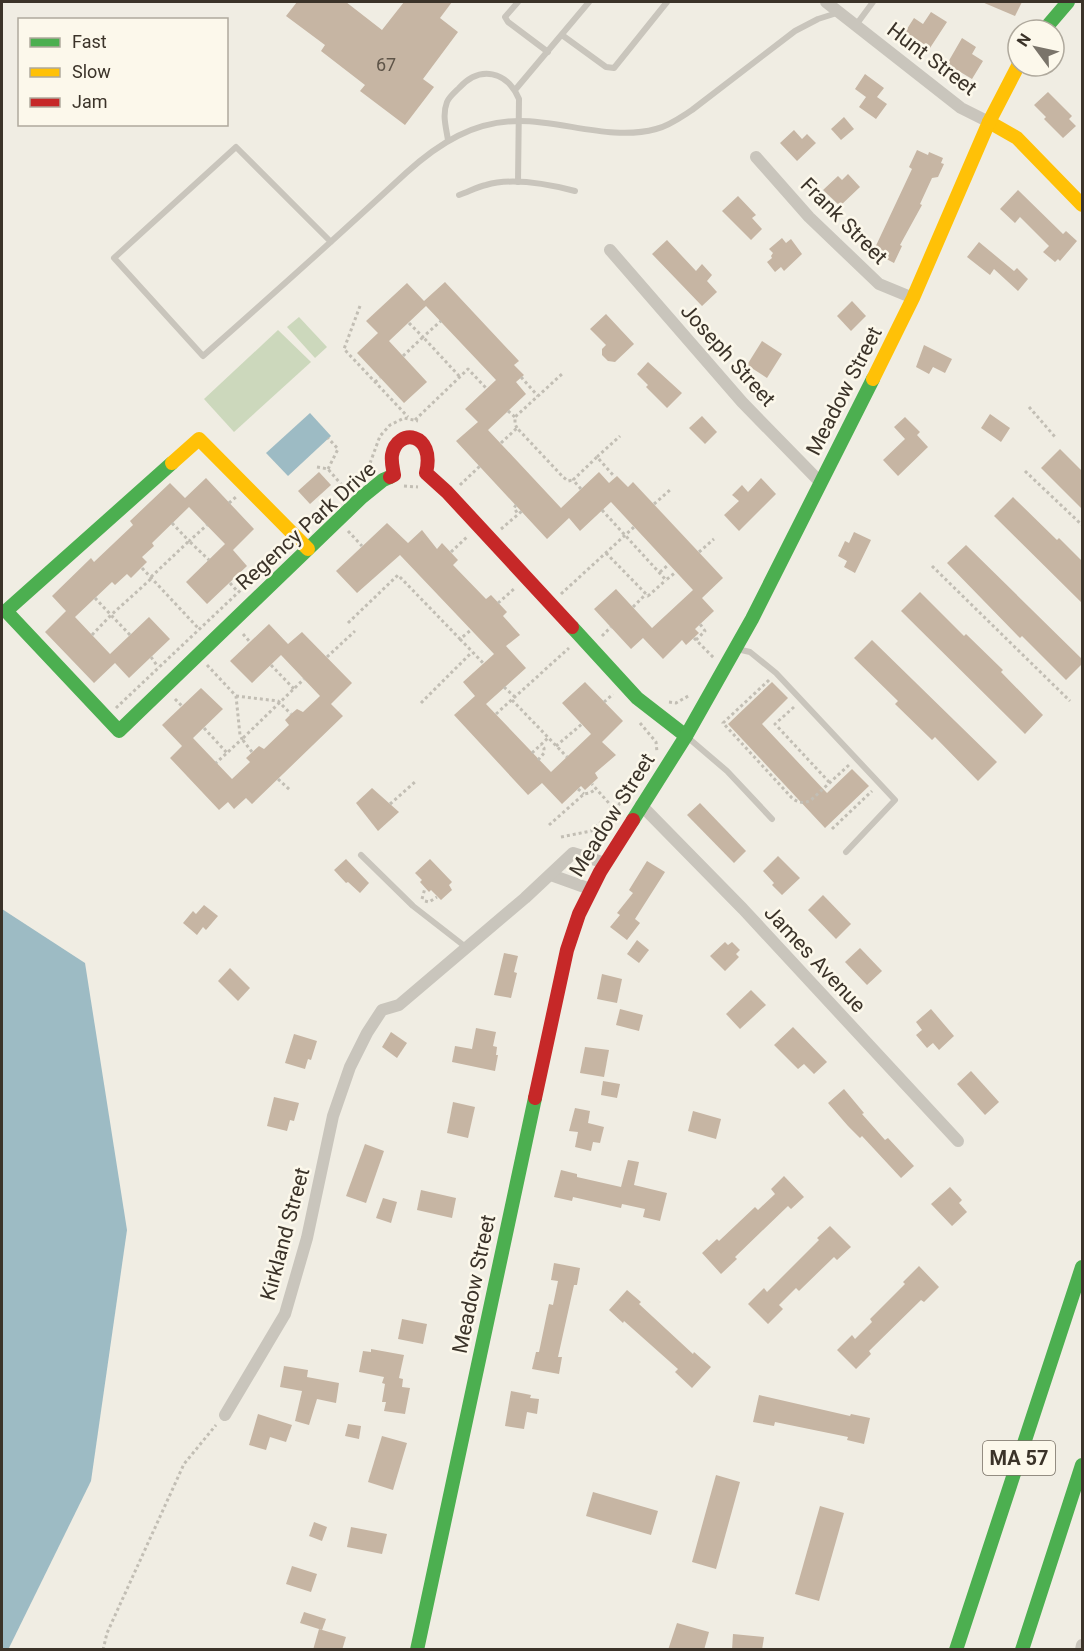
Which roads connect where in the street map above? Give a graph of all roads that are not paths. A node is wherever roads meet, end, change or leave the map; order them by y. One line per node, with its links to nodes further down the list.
1 (518, 2): 11 (lane)
2 (589, 2): 10 (lane)
3 (667, 2): 10 (lane)
4 (826, 2): 7 (street, Hunt Street)
5 (873, 2): 9 (lane)
6 (1068, 2): 8 (main road)
7 (840, 12): 9 (street, Hunt Street); 14 (lane)
8 (1054, 18)
9 (855, 25): 15 (street, Hunt Street)
10 (562, 35): 11 (lane)
11 (548, 52): 13 (lane)
12 (1012, 78): 15 (main road, Meadow Street)
13 (515, 90): 14 (lane); 16 (lane)
14 (518, 121): 16 (lane); 18 (lane)
15 (989, 122): 21 (main road); 24 (main road, Meadow Street)
16 (448, 140): 22 (lane)
17 (756, 157): 24 (street, Frank Street)
18 (518, 182): 19 (lane); 20 (lane)
19 (575, 191)
20 (459, 195)
21 (1083, 205)
22 (331, 242): 22 (lane)
23 (610, 250): 25 (street, Joseph Street)
24 (914, 298): 25 (main road, Meadow Street)
25 (820, 483): 27 (main road, Meadow Street)
26 (308, 549): 26 (main road, Regency Park Drive); 28 (main road, Regency Park Drive)
27 (736, 648): 28 (main road, Meadow Street); 31 (lane)
28 (686, 736): 29 (main road, Meadow Street); 30 (lane)
29 (641, 805): 33 (main road, Meadow Street); 37 (street, James Avenue)
30 (772, 819)
31 (846, 852)
32 (361, 855): 36 (lane)
33 (605, 863): 34 (street, Kirkland Street); 35 (main road, Meadow Street)
34 (551, 876): 35 (street); 36 (street, Kirkland Street)
35 (590, 889): 42 (main road, Meadow Street)
36 (467, 948): 39 (street, Kirkland Street)
37 (958, 1141)
38 (1083, 1267): 43 (main road, MA 57)
39 (225, 1415)
40 (1083, 1465): 44 (main road, MA 57)
41 (1083, 1645): 45 (street)
42 (417, 1650)
43 (956, 1650)
44 (1022, 1650)
45 (1081, 1650)

